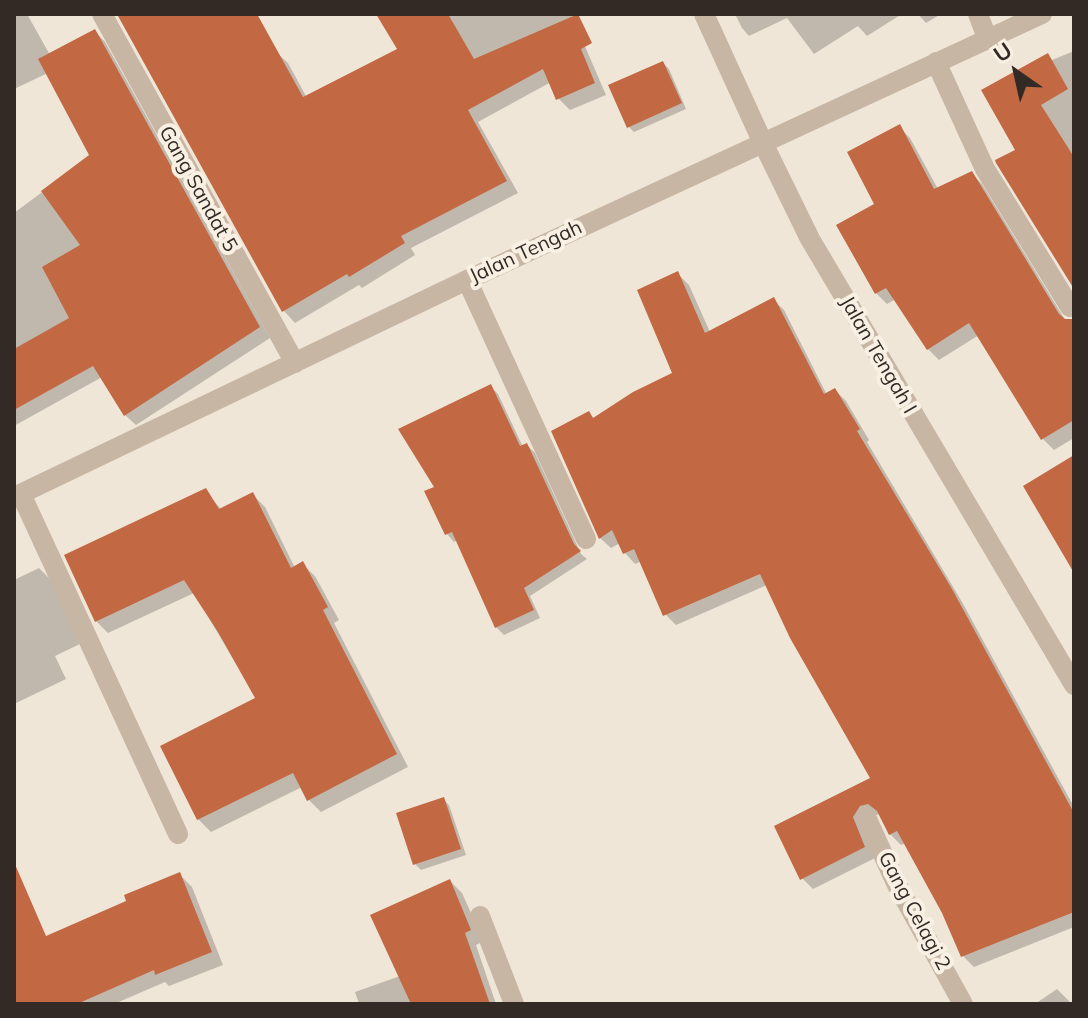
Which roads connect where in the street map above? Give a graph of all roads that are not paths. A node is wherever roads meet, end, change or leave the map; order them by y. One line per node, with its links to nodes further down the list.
1 (102, 14): 10 (street, Gang Sandat 5)
2 (704, 14): 7 (street, Jalan Tengah I)
3 (978, 14): 5 (street)
4 (1042, 14): 5 (street, Jalan Tengah)
5 (987, 38): 6 (street, Jalan Tengah)
6 (936, 62): 7 (street, Jalan Tengah); 9 (street)
7 (763, 143): 8 (street, Jalan Tengah); 13 (street, Jalan Tengah I)
8 (467, 280): 10 (street, Jalan Tengah); 12 (street)
9 (1070, 307)
10 (295, 363): 11 (street, Jalan Tengah)
11 (17, 496): 15 (street)
12 (586, 539)
13 (1074, 685)
14 (866, 817): 18 (street, Gang Celagi 2)
15 (178, 834)
16 (480, 916): 17 (street)
17 (514, 1004)
18 (963, 1004)

